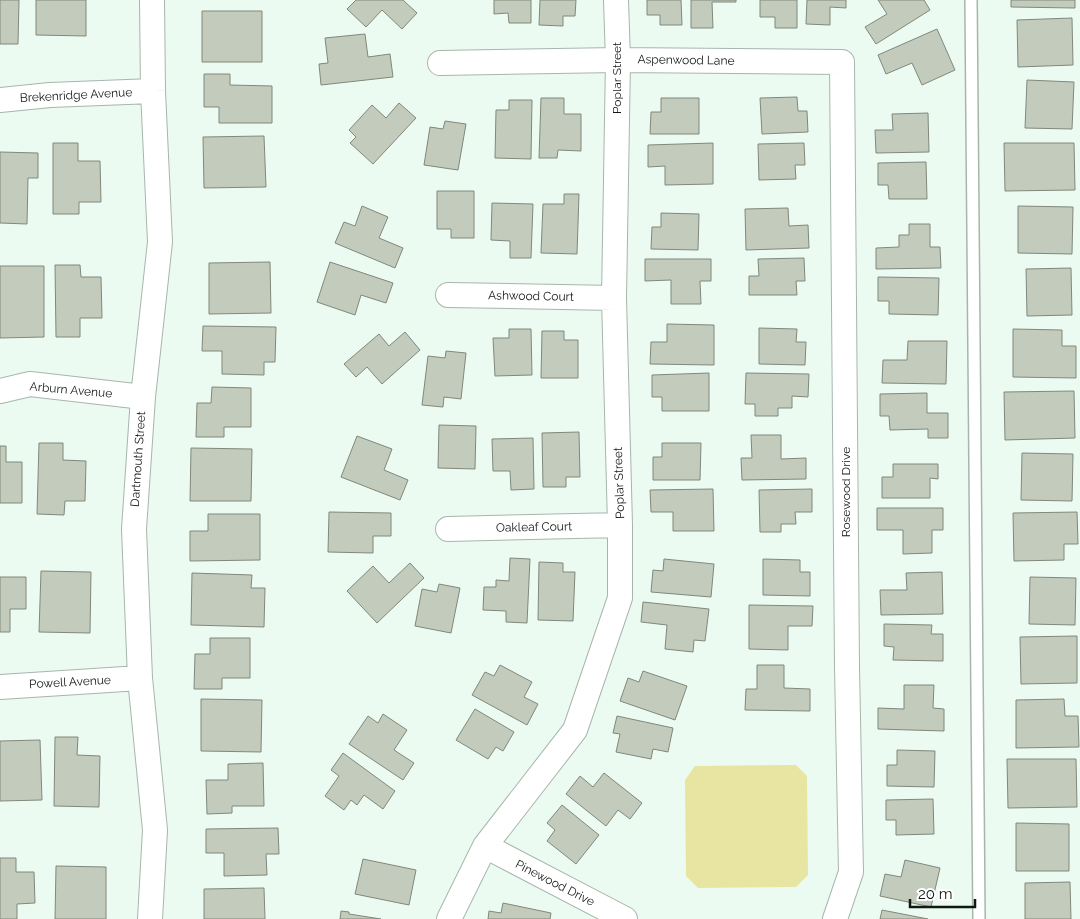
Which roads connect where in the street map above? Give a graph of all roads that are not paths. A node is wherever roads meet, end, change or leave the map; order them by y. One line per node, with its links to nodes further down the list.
1 (152, 0): 7 (street, Dartmouth Street)
2 (616, 0): 4 (street, Poplar Street)
3 (971, 0): 22 (lane)
4 (618, 60): 5 (street, Aspenwood Lane); 6 (street, Aspenwood Lane); 10 (street, Poplar Street)
5 (842, 62): 21 (street, Rosewood Drive)
6 (440, 63)
7 (153, 91): 8 (street, Brekenridge Avenue); 12 (street, Dartmouth Street)
8 (0, 100)
9 (448, 295): 10 (street, Ashwood Court)
10 (614, 298): 13 (street, Poplar Street)
11 (0, 390): 12 (street, Arburn Avenue)
12 (142, 397): 15 (street, Dartmouth Street)
13 (620, 525): 14 (street, Oakleaf Court); 17 (street, Poplar Street)
14 (448, 529)
15 (140, 678): 16 (street, Powell Avenue); 18 (street, Dartmouth Street)
16 (0, 686)
17 (485, 846): 19 (street, Poplar Street); 20 (street, Pinewood Drive)
18 (150, 919)
19 (450, 919)
20 (625, 919)
21 (835, 919)
22 (979, 919)

